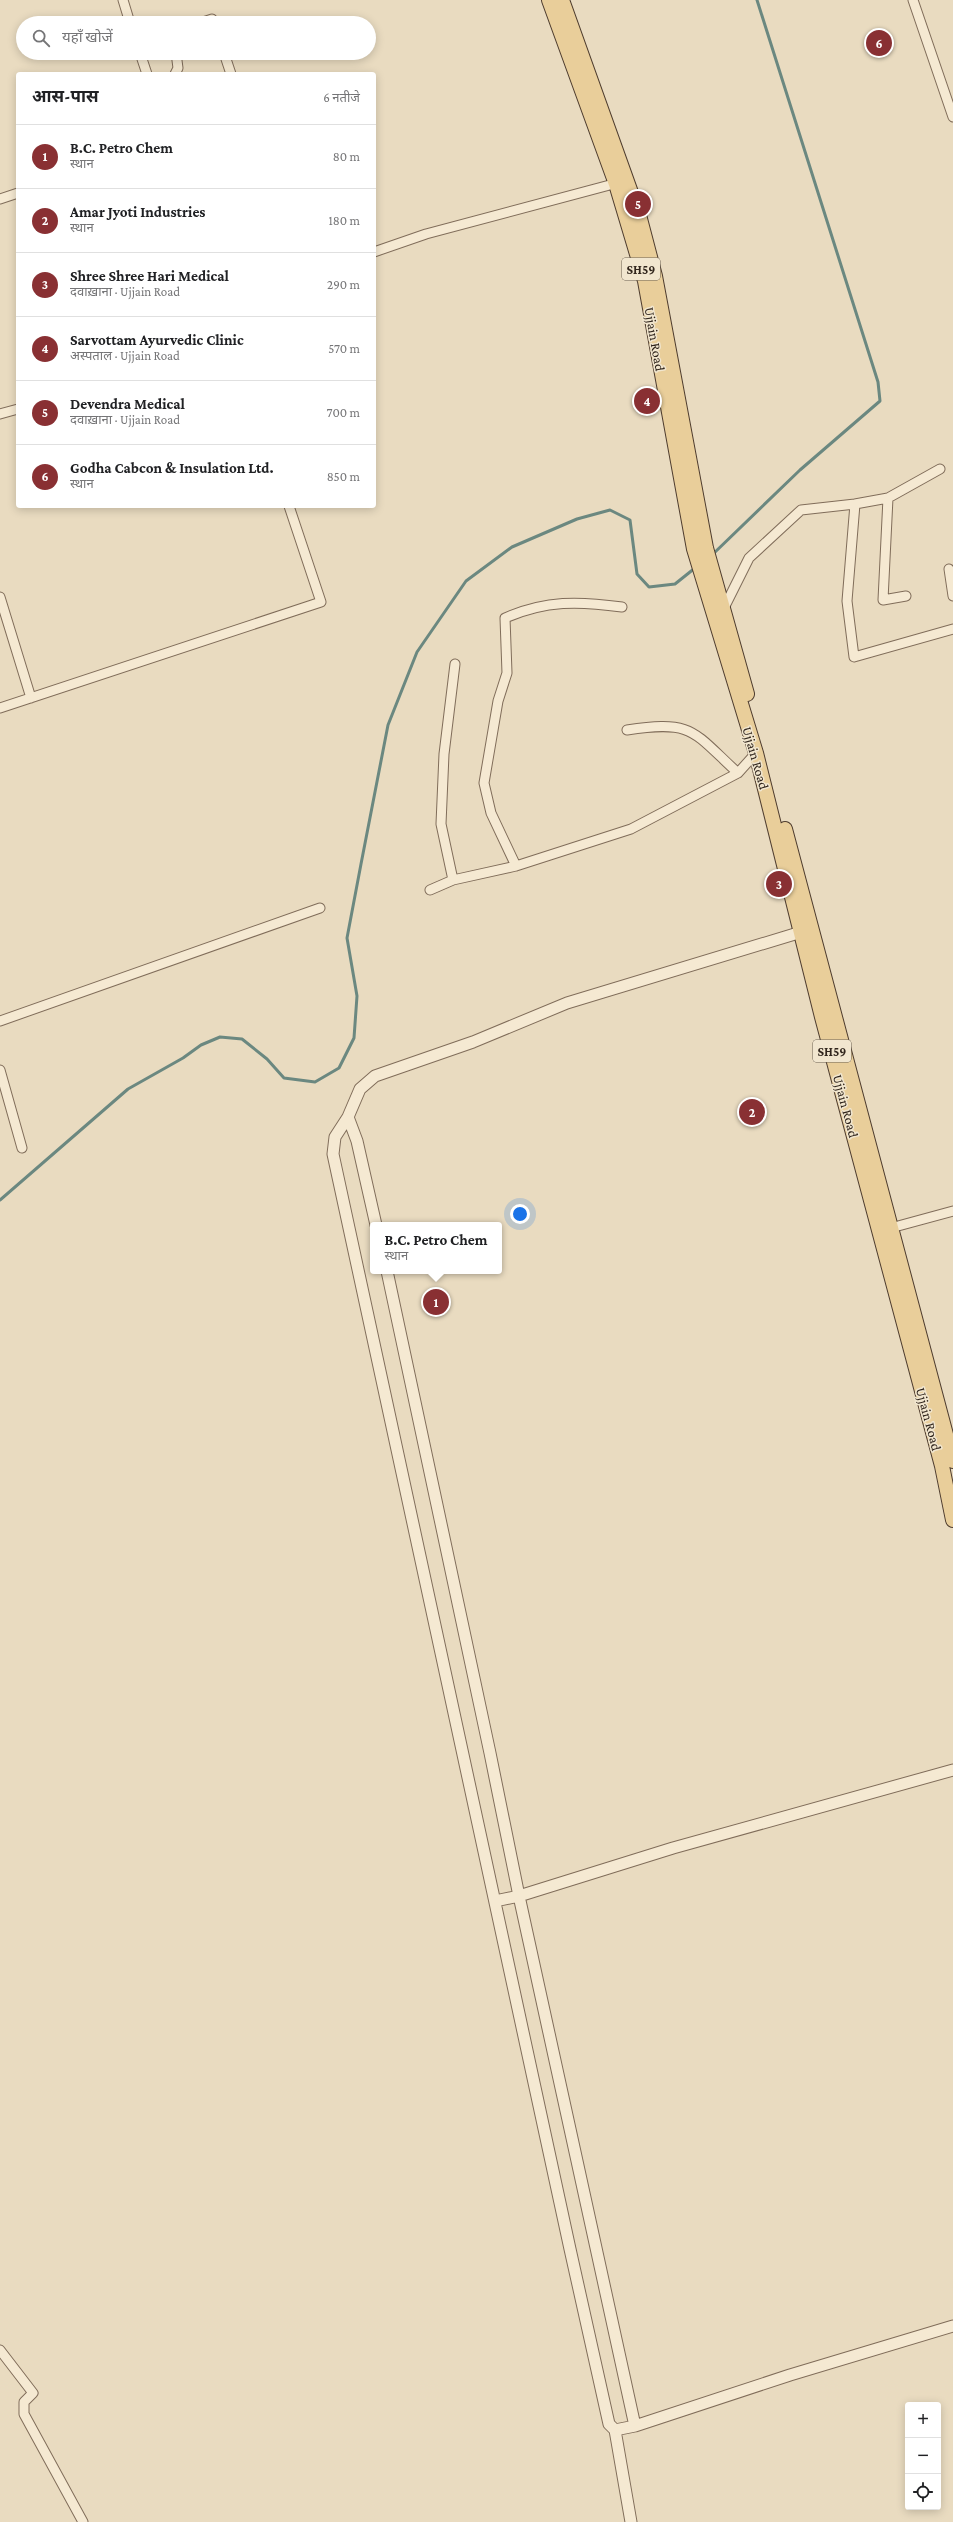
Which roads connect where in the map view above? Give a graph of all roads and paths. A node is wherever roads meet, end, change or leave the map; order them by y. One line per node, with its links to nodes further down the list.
1 (123, 0): 5 (street)
2 (549, 0): 14 (main road, Ujjain Road / SH59)
3 (562, 0): 14 (main road, Ujjain Road / SH59)
4 (913, 0): 12 (street)
5 (128, 16)
6 (142, 60): 9 (street)
7 (177, 60): 10 (street)
8 (226, 60): 11 (street)
9 (146, 72)
10 (176, 72)
11 (230, 72)
12 (951, 107): 13 (street)
13 (953, 117)
14 (622, 181): 17 (street); 25 (main road, Ujjain Road / SH59)
15 (16, 194): 16 (street)
16 (0, 199)
17 (376, 251)
18 (16, 410): 19 (street)
19 (0, 414)
20 (940, 469): 21 (street)
21 (888, 498): 22 (street); 26 (street)
22 (855, 504): 30 (street); 31 (street)
23 (290, 508): 33 (street)
24 (950, 569): 27 (street)
25 (708, 581): 30 (main road, Ujjain Road / SH59); 36 (main road, Ujjain Road / SH59)
26 (906, 596)
27 (953, 596)
28 (0, 597): 33 (street)
29 (622, 607): 38 (street)
30 (723, 610): 42 (main road, Ujjain Road / SH59)
31 (953, 629)
32 (455, 664): 39 (street)
33 (31, 698): 34 (street)
34 (0, 708)
35 (627, 730): 37 (street)
36 (756, 753): 37 (street); 42 (main road, Ujjain Road / SH59)
37 (738, 773): 38 (street)
38 (516, 866): 39 (street)
39 (454, 880): 40 (street)
40 (430, 890)
41 (320, 908): 43 (street)
42 (807, 931): 45 (street); 49 (main road, Ujjain Road / SH59)
43 (0, 1021)
44 (0, 1070): 46 (street)
45 (348, 1117): 48 (street); 55 (street)
46 (22, 1148)
47 (953, 1211): 49 (street)
48 (375, 1222)
49 (885, 1229): 51 (main road, Ujjain Road / SH59); 52 (main road, Ujjain Road / SH59)
50 (388, 1274): 54 (street)
51 (953, 1461)
52 (953, 1520)
53 (953, 1770): 54 (street)
54 (518, 1896): 55 (street); 58 (street)
55 (495, 1901): 59 (street)
56 (953, 2326): 58 (street)
57 (0, 2350): 60 (street)
58 (635, 2426): 59 (street)
59 (615, 2430): 61 (street)
60 (83, 2522)
61 (631, 2522)

